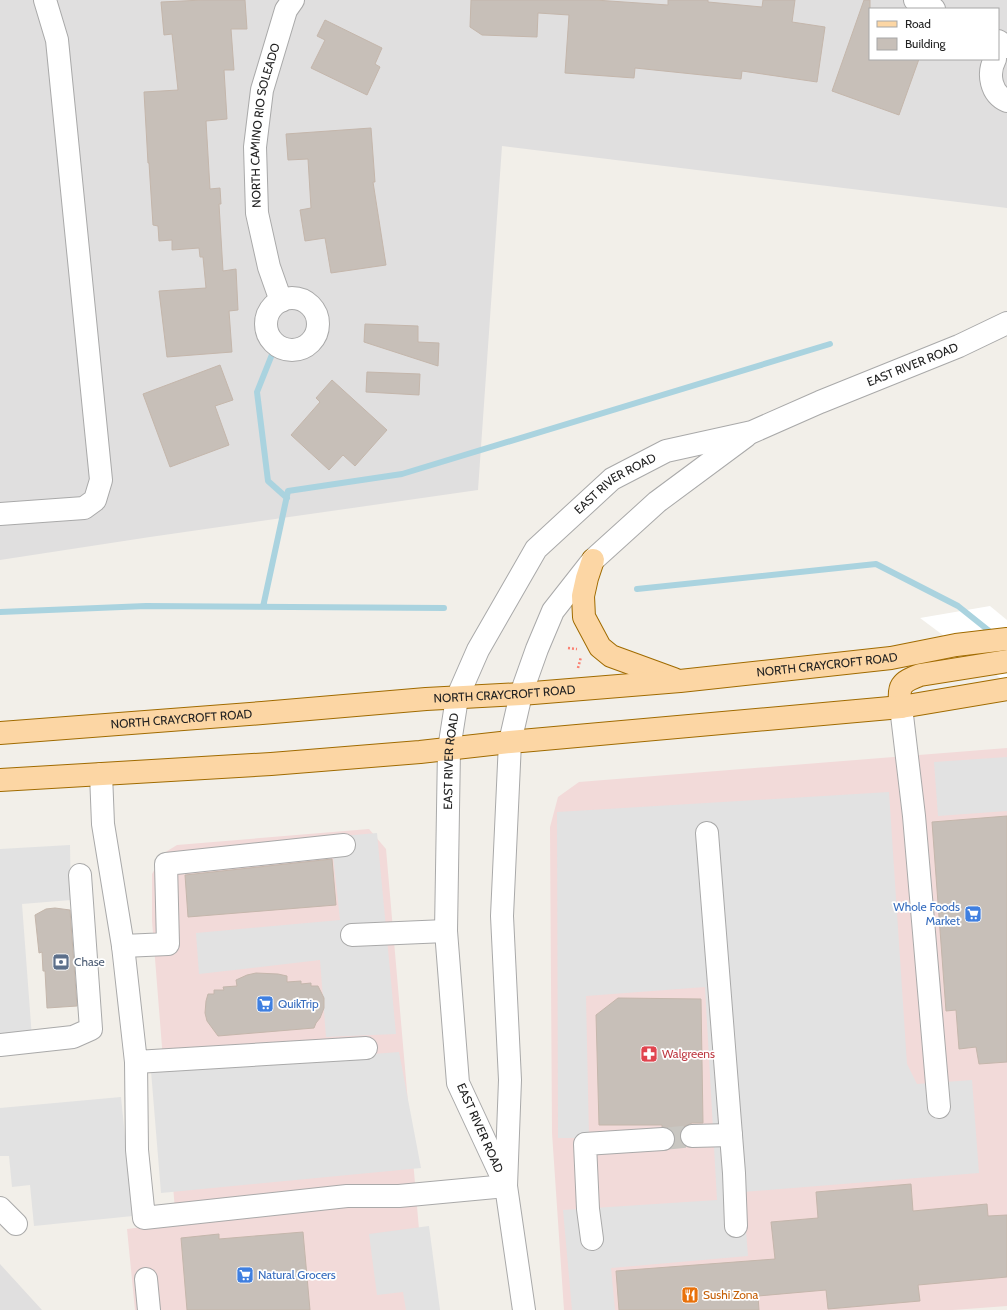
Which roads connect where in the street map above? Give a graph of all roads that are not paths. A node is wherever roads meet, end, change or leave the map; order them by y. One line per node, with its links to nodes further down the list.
1 (915, 0): 4 (street)
2 (290, 1): 7 (street, NORTH CAMINO RIO SOLEADO)
3 (42, 2): 10 (street)
4 (932, 8)
5 (995, 60): 6 (street)
6 (1007, 101)
7 (281, 300)
8 (1007, 323): 9 (street, EAST RIVER ROAD)
9 (752, 432): 11 (street, EAST RIVER ROAD); 17 (street, EAST RIVER ROAD)
10 (0, 514)
11 (593, 560): 14 (main road); 16 (street, EAST RIVER ROAD)
12 (1007, 639): 14 (main road, NORTH CRAYCROFT ROAD)
13 (1007, 661): 18 (main road)
14 (680, 681): 16 (main road, NORTH CRAYCROFT ROAD)
15 (1007, 689): 18 (main road)
16 (521, 694): 17 (main road, NORTH CRAYCROFT ROAD); 20 (street, EAST RIVER ROAD)
17 (457, 698): 19 (main road, NORTH CRAYCROFT ROAD); 21 (street, EAST RIVER ROAD)
18 (901, 706): 20 (main road); 33 (street)
19 (0, 733)
20 (510, 742): 21 (main road); 37 (street, EAST RIVER ROAD)
21 (448, 749): 22 (main road); 27 (street, EAST RIVER ROAD)
22 (101, 774): 23 (main road); 29 (street)
23 (0, 780)
24 (707, 833): 34 (street)
25 (344, 845): 29 (street)
26 (80, 875): 30 (street)
27 (446, 930): 28 (street); 37 (street, EAST RIVER ROAD)
28 (352, 935)
29 (123, 946): 32 (street)
30 (0, 1044)
31 (366, 1048): 32 (street)
32 (136, 1062): 37 (street)
33 (939, 1107)
34 (731, 1135): 35 (street); 40 (street)
35 (692, 1136)
36 (663, 1139): 41 (street)
37 (506, 1186): 44 (street, EAST RIVER ROAD)
38 (0, 1208): 39 (street)
39 (16, 1224)
40 (736, 1226)
41 (592, 1239)
42 (146, 1279): 43 (street)
43 (149, 1310)
44 (524, 1310)

